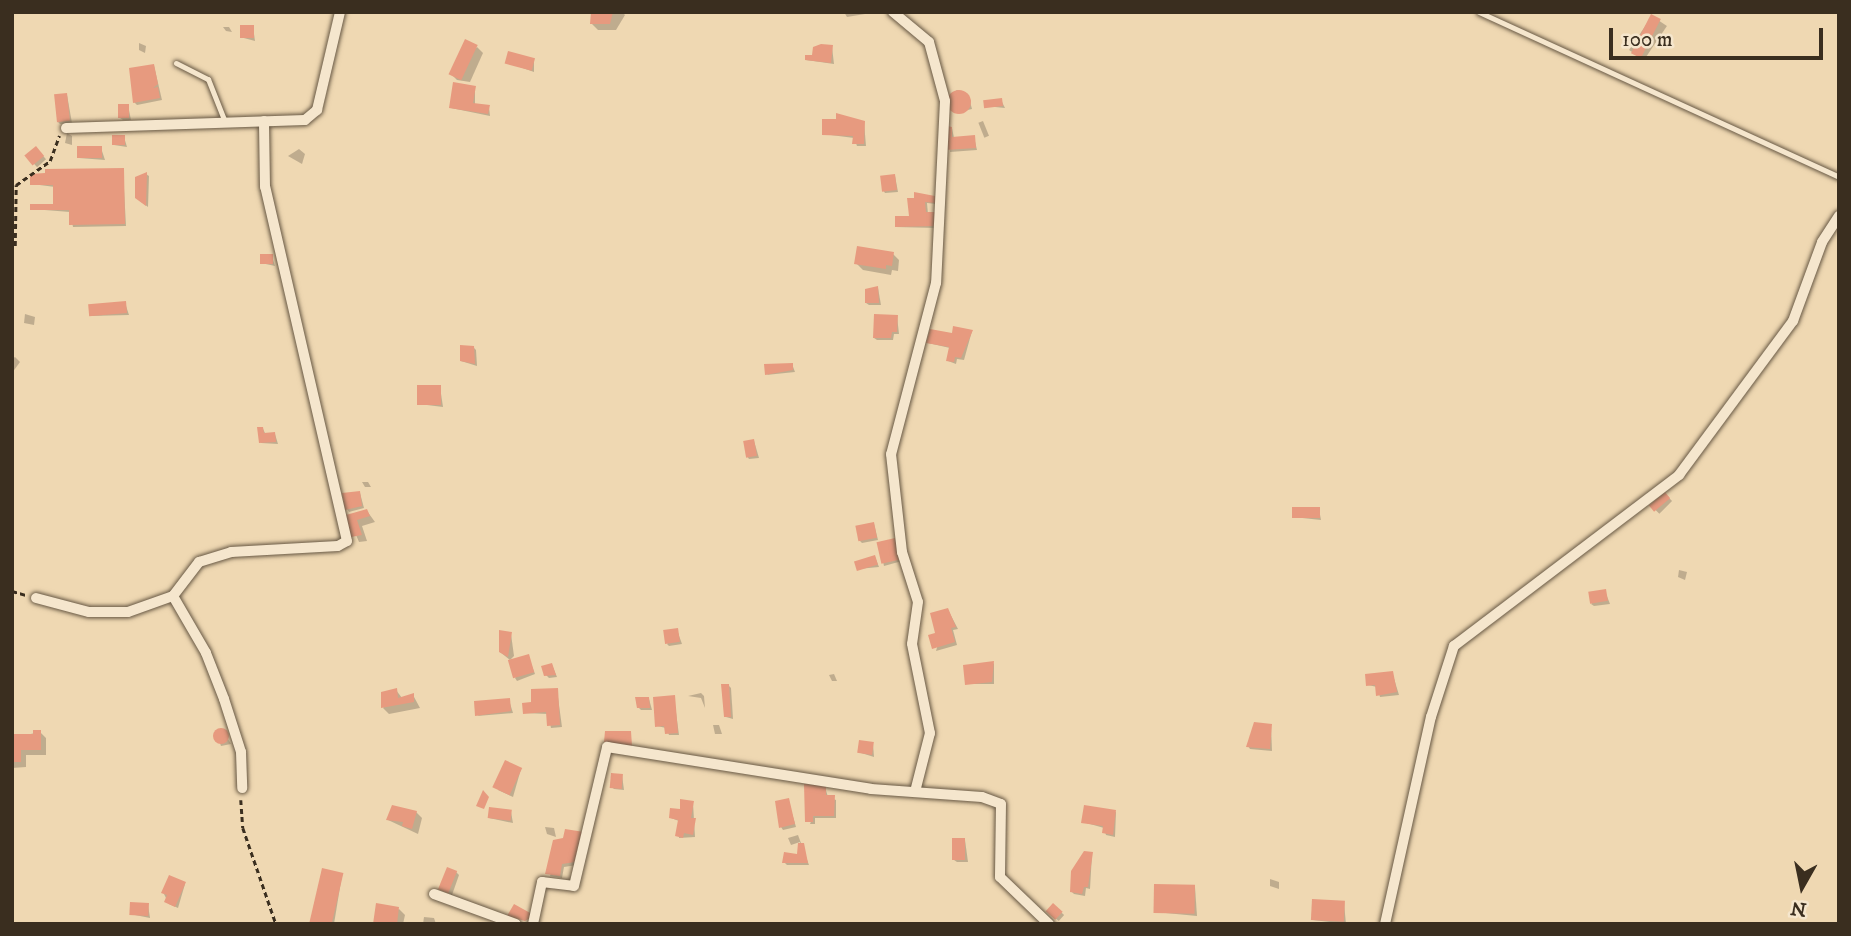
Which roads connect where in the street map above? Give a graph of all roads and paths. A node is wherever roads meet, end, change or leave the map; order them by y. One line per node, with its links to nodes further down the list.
1 (340, 12): 5 (street)
2 (893, 12): 14 (street)
3 (1479, 12): 8 (lane)
4 (176, 62): 6 (lane)
5 (264, 121): 6 (street); 11 (street)
6 (225, 122): 7 (street)
7 (65, 128): 10 (path)
8 (1839, 177)
9 (1839, 216): 20 (street)
10 (15, 246)
11 (173, 596): 12 (street); 13 (street)
12 (36, 598)
13 (242, 788): 16 (path)
14 (915, 792): 18 (street); 19 (street)
15 (434, 894): 17 (street)
16 (276, 924)
17 (516, 924)
18 (533, 924)
19 (1049, 924)
20 (1385, 924)

